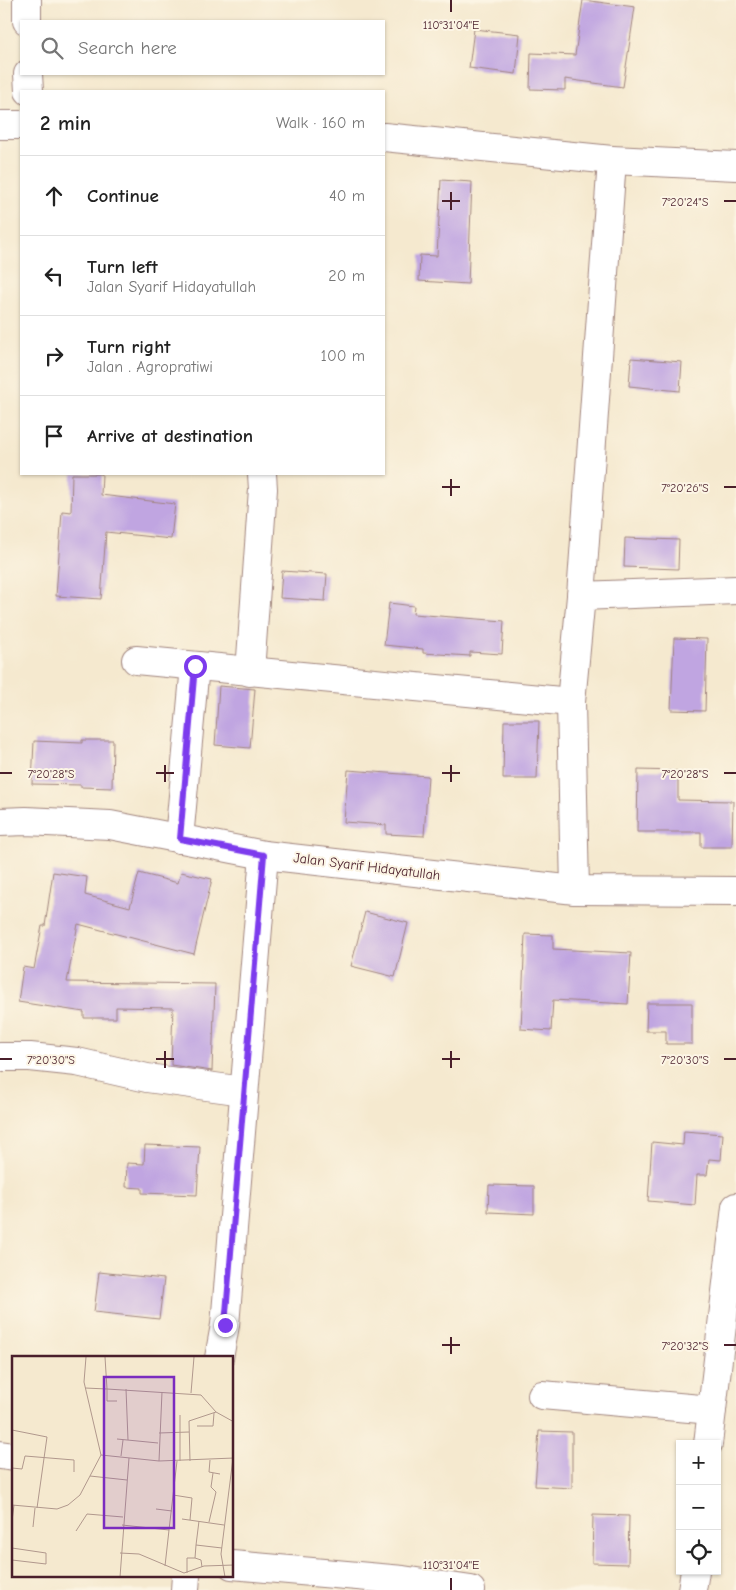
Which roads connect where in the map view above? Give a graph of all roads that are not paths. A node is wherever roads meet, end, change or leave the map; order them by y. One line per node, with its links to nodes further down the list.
1 (27, 0): 2 (street)
2 (27, 20)
3 (28, 75): 4 (street)
4 (29, 90)
5 (0, 125): 6 (street)
6 (20, 126)
7 (385, 137): 8 (street)
8 (612, 160): 9 (street); 12 (street)
9 (736, 166)
10 (262, 475): 15 (street)
11 (736, 590): 12 (street)
12 (582, 596): 16 (street)
13 (136, 660): 14 (street)
14 (195, 666): 15 (street); 18 (street)
15 (250, 672): 16 (street)
16 (571, 702): 20 (street)
17 (0, 822): 18 (street, Jalan Syarif Hidayatullah)
18 (180, 839): 19 (street, Jalan Syarif Hidayatullah)
19 (264, 855): 20 (street, Jalan Syarif Hidayatullah); 23 (street)
20 (575, 890): 21 (street, Jalan Syarif Hidayatullah)
21 (736, 891)
22 (0, 1058): 23 (street)
23 (244, 1092): 26 (street)
24 (736, 1207): 25 (street)
25 (734, 1248): 28 (street)
26 (219, 1356)
27 (542, 1395): 28 (street)
28 (712, 1410): 29 (street)
29 (708, 1440)
30 (234, 1565): 32 (street)
31 (694, 1575): 33 (street)
32 (471, 1590)
33 (692, 1590)

